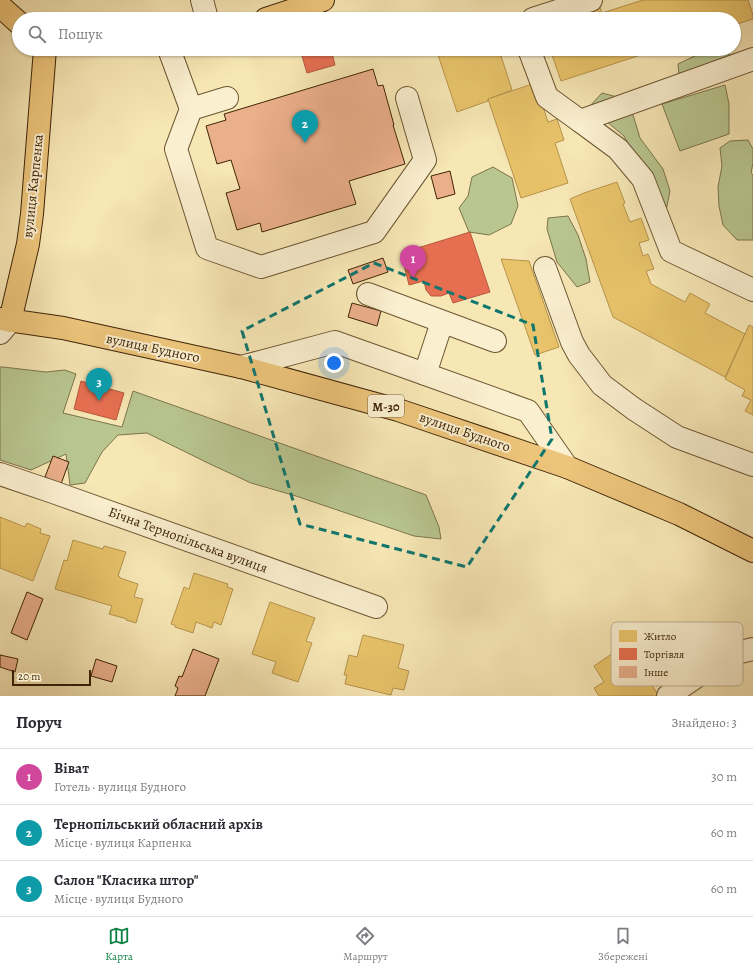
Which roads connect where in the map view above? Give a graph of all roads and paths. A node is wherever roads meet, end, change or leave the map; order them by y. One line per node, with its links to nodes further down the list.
1 (202, 0): 5 (street)
2 (323, 0): 6 (main road)
3 (591, 0): 7 (street)
4 (0, 6): 8 (main road)
5 (205, 12)
6 (287, 12)
7 (554, 12)
8 (12, 17)
9 (44, 56): 21 (main road, вулиця Карпенка)
10 (172, 56): 15 (street)
11 (532, 56): 16 (street)
12 (753, 59): 16 (street)
13 (227, 98): 15 (street)
14 (407, 98): 15 (street)
15 (191, 109)
16 (580, 121): 18 (street)
17 (545, 268): 25 (street)
18 (753, 290)
19 (368, 294): 20 (street)
20 (442, 322): 22 (street); 24 (street)
21 (3, 324): 23 (main road, вулиця Будного / М-30)
22 (495, 341)
23 (241, 366): 24 (street); 26 (main road, вулиця Будного / М-30)
24 (425, 374): 26 (street)
25 (753, 465)
26 (567, 467): 28 (main road, вулиця Будного / М-30)
27 (0, 474): 29 (street, Бічна Тернопільська вулиця)
28 (753, 551)
29 (376, 607)
30 (753, 649): 31 (street)
31 (743, 651)
32 (683, 686): 33 (street)
33 (668, 696)

